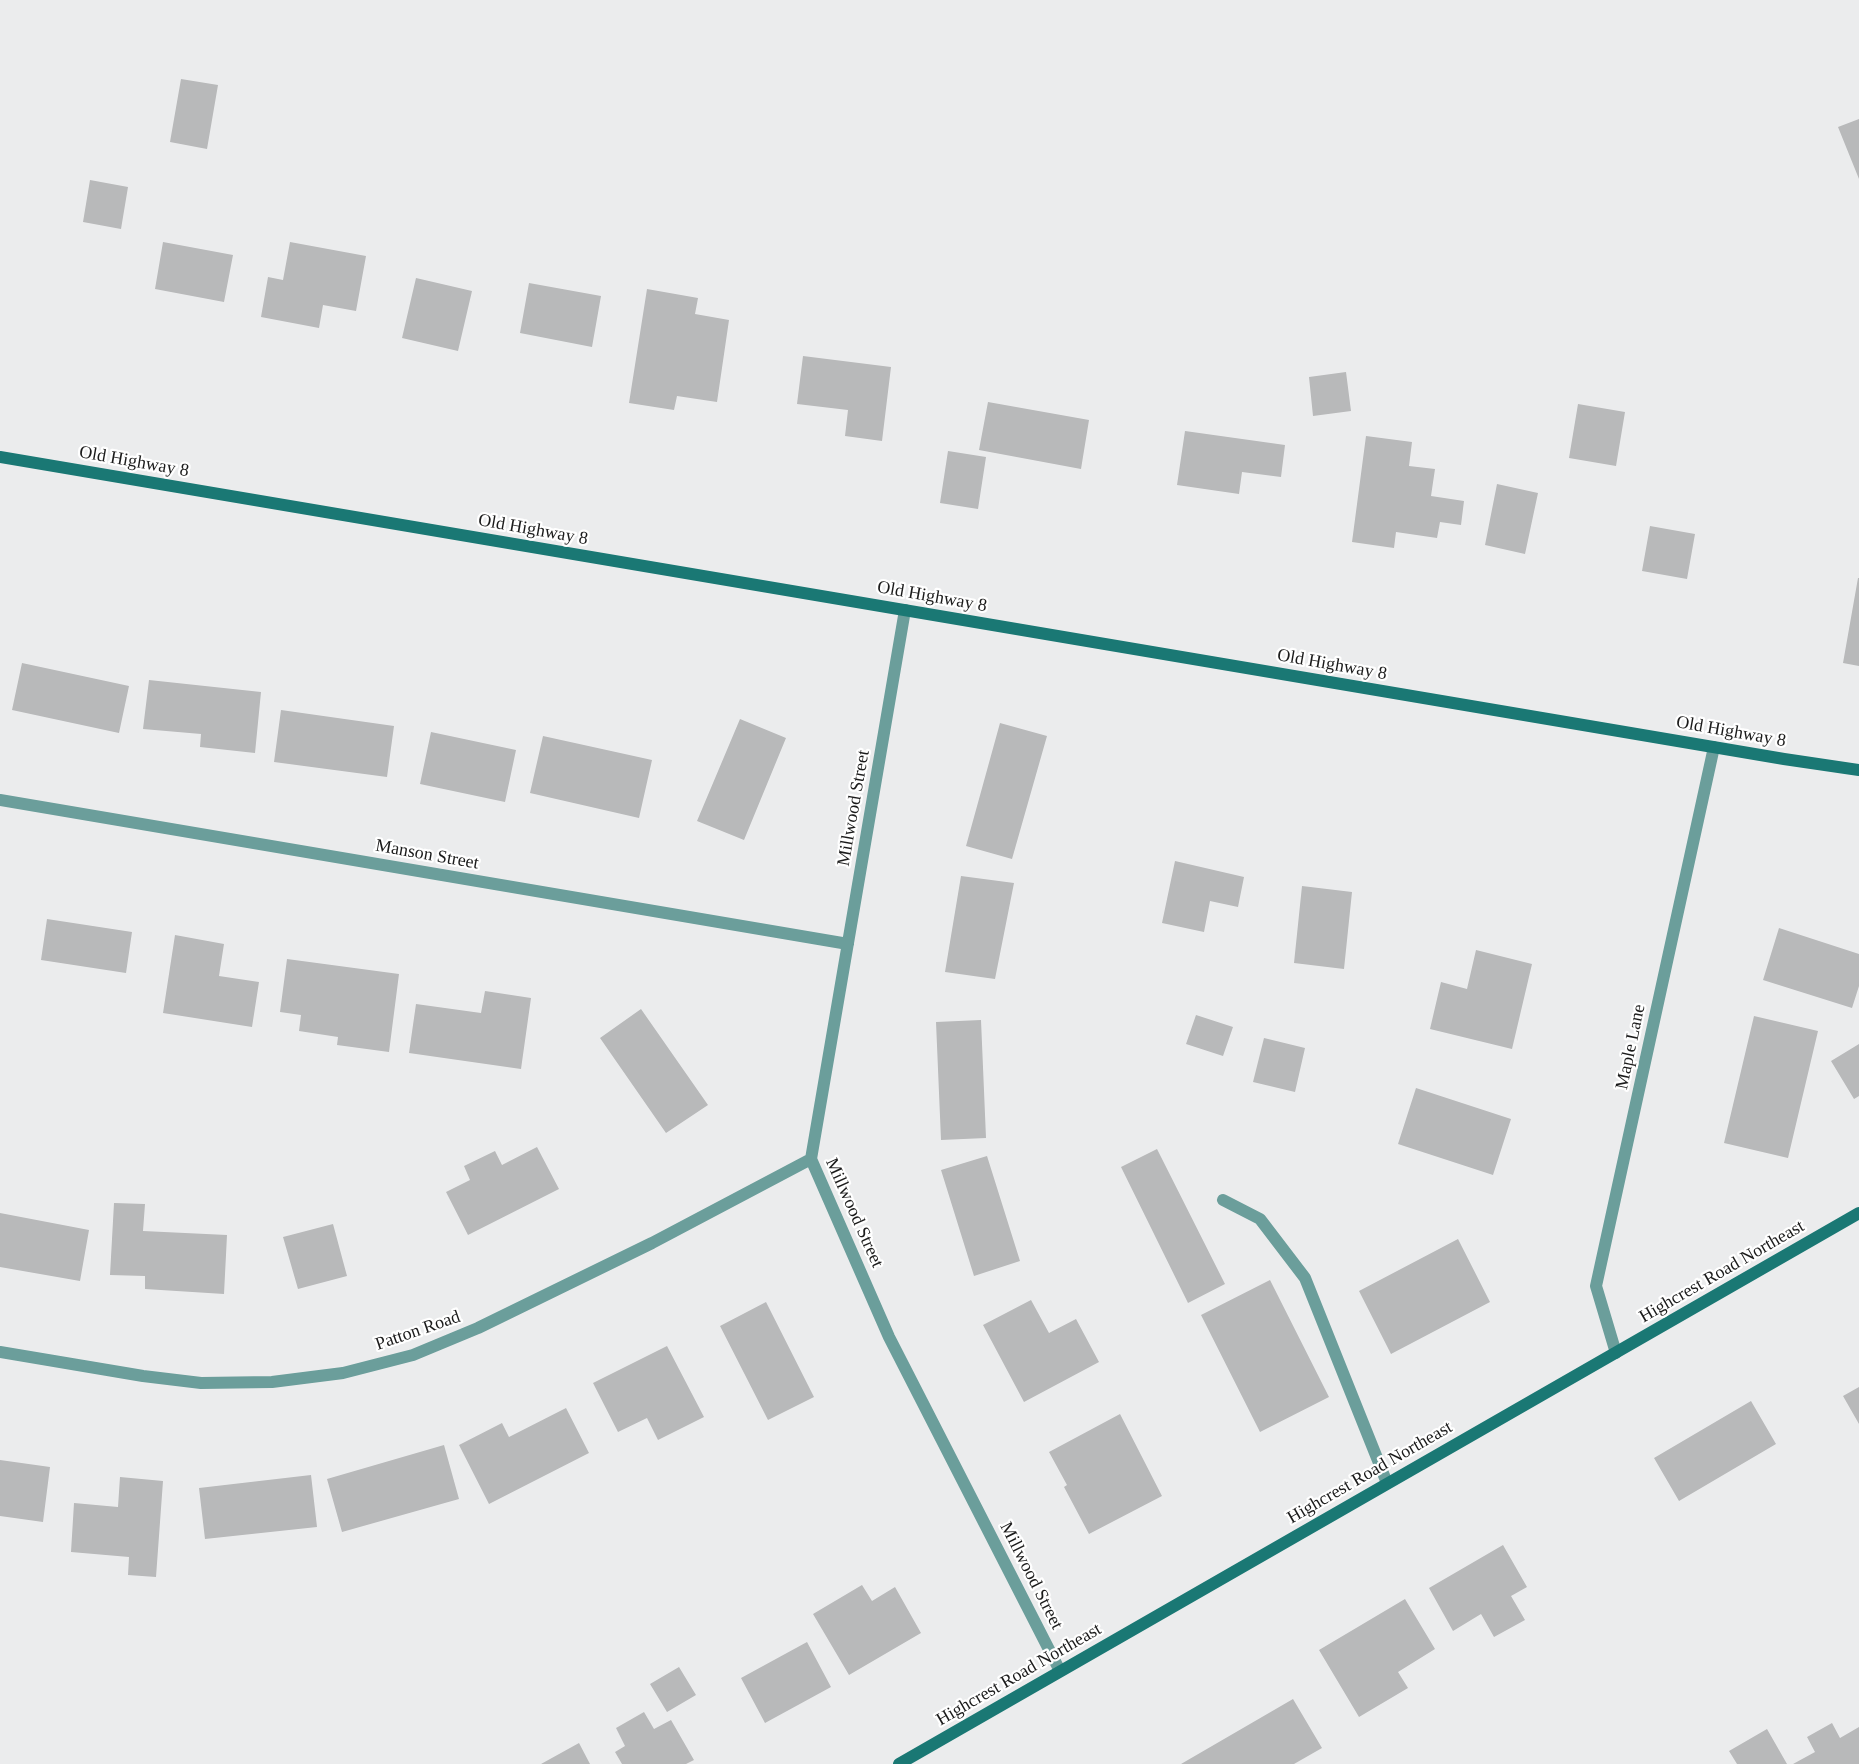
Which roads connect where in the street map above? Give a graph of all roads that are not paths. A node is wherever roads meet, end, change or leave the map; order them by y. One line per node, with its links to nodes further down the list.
1 (0, 457): 2 (street, Old Highway 8)
2 (905, 610): 3 (street, Old Highway 8); 6 (street, Millwood Street)
3 (1714, 747): 4 (street, Old Highway 8); 11 (street, Maple Lane)
4 (1859, 770)
5 (0, 800): 6 (street, Manson Street)
6 (848, 944): 7 (street, Millwood Street)
7 (810, 1159): 10 (street, Patton Road); 13 (street, Millwood Street)
8 (1223, 1200): 12 (street)
9 (1859, 1213): 11 (street, Highcrest Road Northeast)
10 (0, 1352)
11 (1616, 1353): 12 (street, Highcrest Road Northeast)
12 (1387, 1483): 13 (street, Highcrest Road Northeast)
13 (1060, 1671): 14 (street, Highcrest Road Northeast)
14 (899, 1764)

